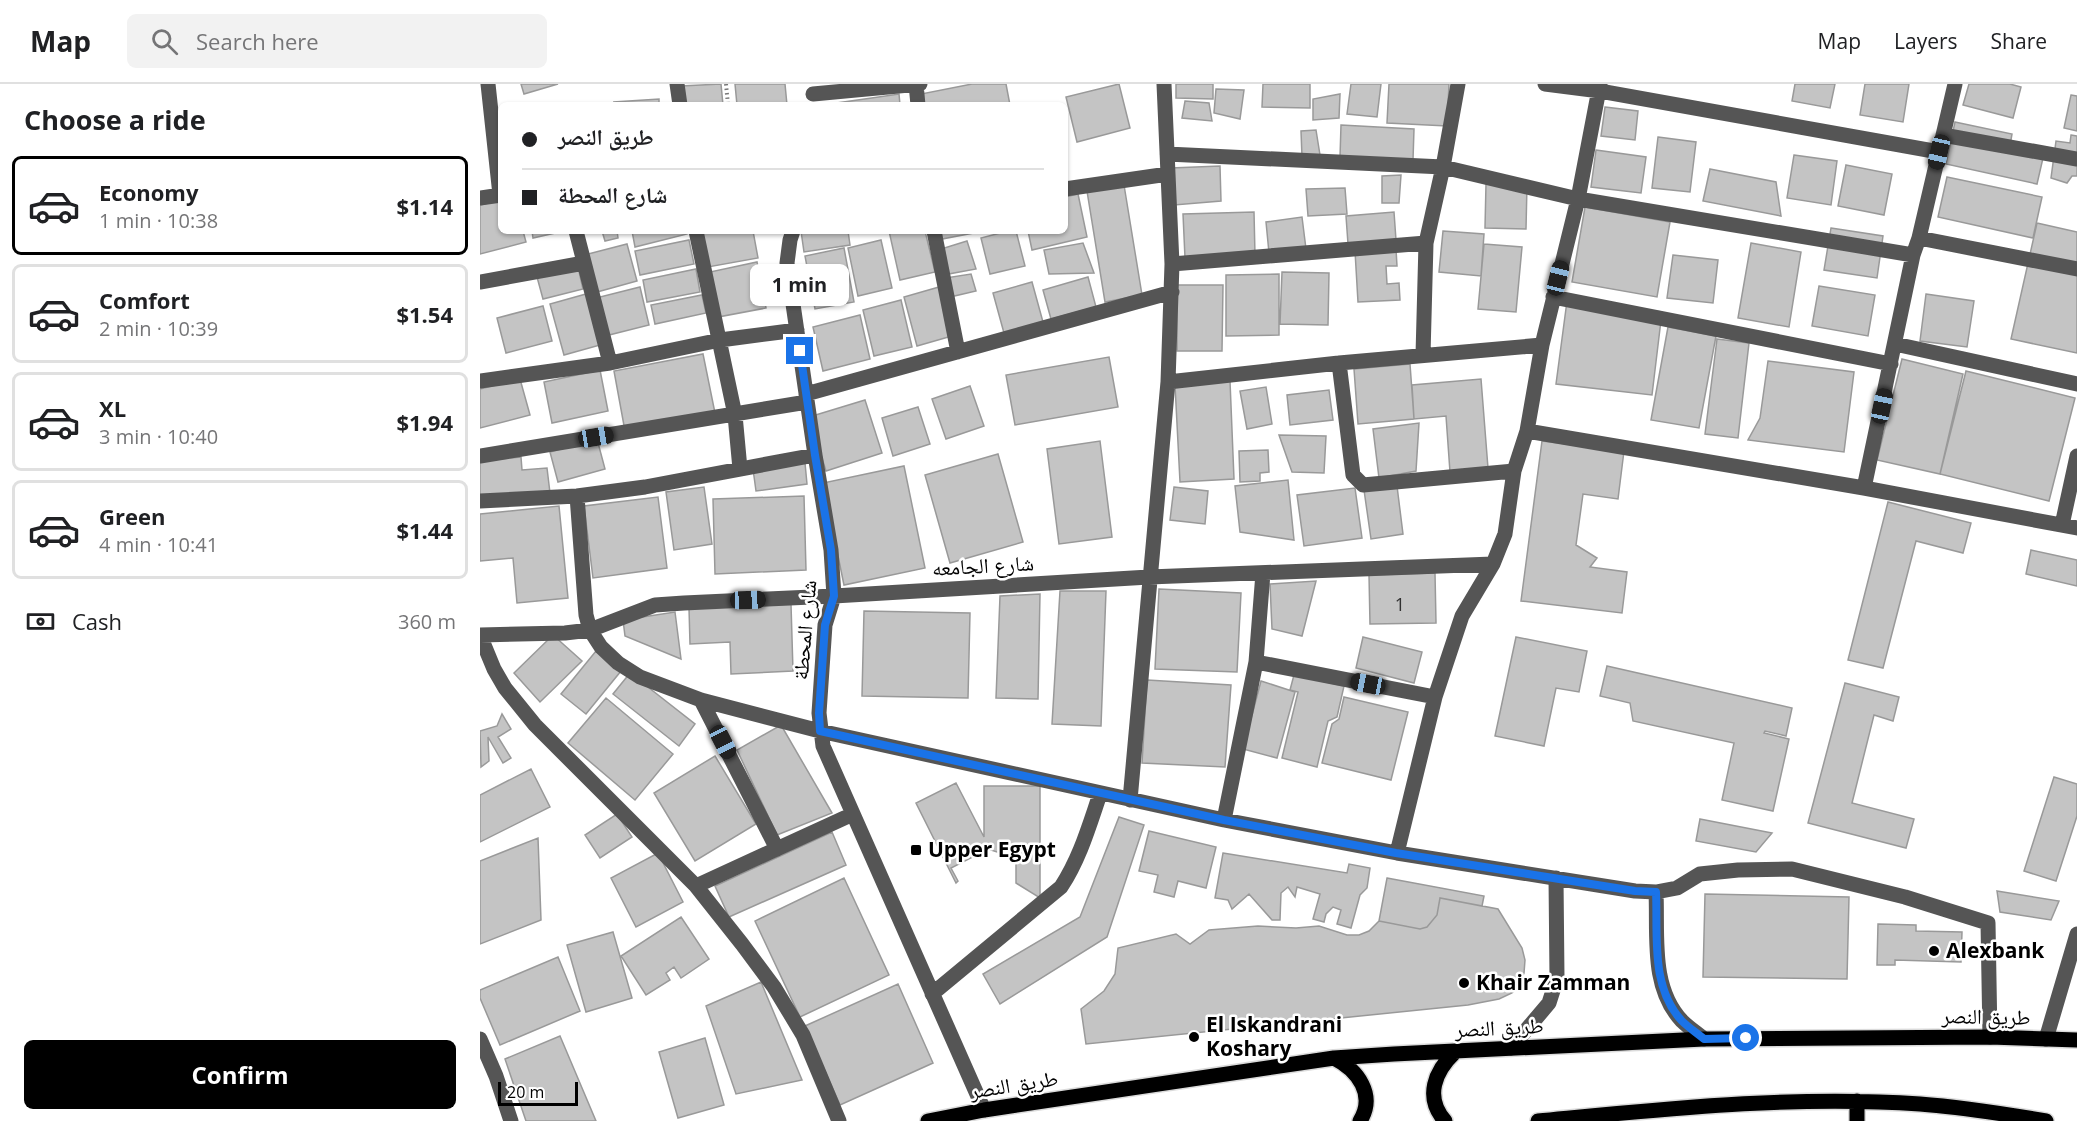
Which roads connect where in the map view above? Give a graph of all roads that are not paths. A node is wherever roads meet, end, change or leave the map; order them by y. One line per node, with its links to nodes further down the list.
1 (489, 84): 13 (street)
2 (677, 84): 10 (street)
3 (918, 84): 9 (street); 11 (street)
4 (1164, 84): 15 (street)
5 (1458, 84): 17 (street)
6 (1545, 84): 8 (street)
7 (1955, 84): 12 (street)
8 (1600, 87): 14 (street); 23 (street)
9 (813, 94)
10 (680, 102)
11 (918, 102)
12 (1943, 135): 14 (street); 16 (street)
13 (487, 145): 19 (street)
14 (1939, 152): 28 (street)
15 (1167, 154): 17 (street); 18 (street)
16 (2077, 159)
17 (1443, 167): 23 (street); 29 (street)
18 (1168, 174): 20 (street); 32 (street)
19 (498, 187)
20 (1068, 189)
21 (498, 195): 22 (street)
22 (480, 198)
23 (1578, 199): 30 (street); 36 (street)
24 (577, 234): 31 (street)
25 (697, 234): 38 (street)
26 (792, 234): 37 (street, شارع المحطة)
27 (935, 234): 41 (street)
28 (1919, 238): 30 (street); 33 (street)
29 (1426, 243): 32 (street); 42 (street)
30 (1913, 255): 39 (street)
31 (584, 263): 34 (street); 43 (street)
32 (1172, 264): 35 (street)
33 (2077, 269)
34 (480, 282)
35 (1172, 292): 41 (street); 47 (street)
36 (1553, 297): 40 (street); 45 (street)
37 (797, 330): 38 (street); 49 (street, شارع المحطة)
38 (720, 340): 43 (street); 50 (street)
39 (1895, 344): 45 (street); 48 (street)
40 (1542, 345): 42 (street); 51 (street)
41 (958, 352): 49 (street)
42 (1423, 355): 44 (street)
43 (610, 363): 46 (street)
44 (1339, 363): 47 (street); 56 (street)
45 (1891, 364): 57 (street)
46 (480, 381)
47 (1168, 382): 63 (street)
48 (2077, 384)
49 (807, 398): 50 (street); 52 (street, شارع المحطة)
50 (735, 415): 53 (street); 55 (street)
51 (1527, 431): 56 (street); 57 (street)
52 (815, 455): 55 (street); 64 (street, شارع المحطة)
53 (480, 456)
54 (2077, 456): 60 (street)
55 (740, 470): 58 (street)
56 (1514, 471): 61 (street)
57 (1864, 488): 60 (street)
58 (577, 496): 59 (street); 65 (street)
59 (480, 501)
60 (2070, 526)
61 (1493, 564): 62 (street, شارع الجامعه); 68 (street)
62 (1263, 573): 63 (street, شارع الجامعه); 67 (street)
63 (1149, 577): 64 (street, شارع الجامعه); 72 (street)
64 (834, 596): 65 (street, شارع الجامعه); 70 (street, شارع المحطة)
65 (590, 630): 66 (street, شارع الجامعه); 69 (street)
66 (480, 635): 78 (street)
67 (1256, 662): 68 (street); 74 (street)
68 (1435, 697): 76 (street)
69 (701, 700): 70 (street); 75 (street)
70 (820, 731): 71 (street); 73 (street, شارع المحطة)
71 (1100, 794): 72 (street); 81 (street)
72 (1130, 800): 74 (street)
73 (853, 814): 75 (street); 81 (street, شارع المحطة)
74 (1224, 820): 76 (street)
75 (777, 849): 78 (street)
76 (1396, 853): 77 (street)
77 (1557, 878): 79 (street); 87 (street)
78 (696, 886): 93 (street)
79 (1656, 892): 82 (street); 84 (street)
80 (2077, 934): 85 (street)
81 (932, 993): 91 (street, شارع المحطة)
82 (1990, 1037): 84 (main road, طريق النصر); 85 (main road, طريق النصر)
83 (480, 1039): 92 (street)
84 (1704, 1039): 87 (main road, طريق النصر)
85 (2046, 1039): 86 (main road, طريق النصر)
86 (2077, 1040)
87 (1511, 1048): 88 (main road, طريق النصر)
88 (1455, 1052): 89 (main road, طريق النصر); 96 (main road)
89 (1334, 1058): 91 (main road, طريق النصر); 95 (main road)
90 (1857, 1101): 97 (main road); 98 (main road); 99 (main road)
91 (984, 1110): 94 (main road, طريق النصر)
92 (511, 1121)
93 (839, 1121)
94 (928, 1121)
95 (1360, 1121)
96 (1445, 1121)
97 (1538, 1121)
98 (1857, 1121)
99 (2046, 1121)

